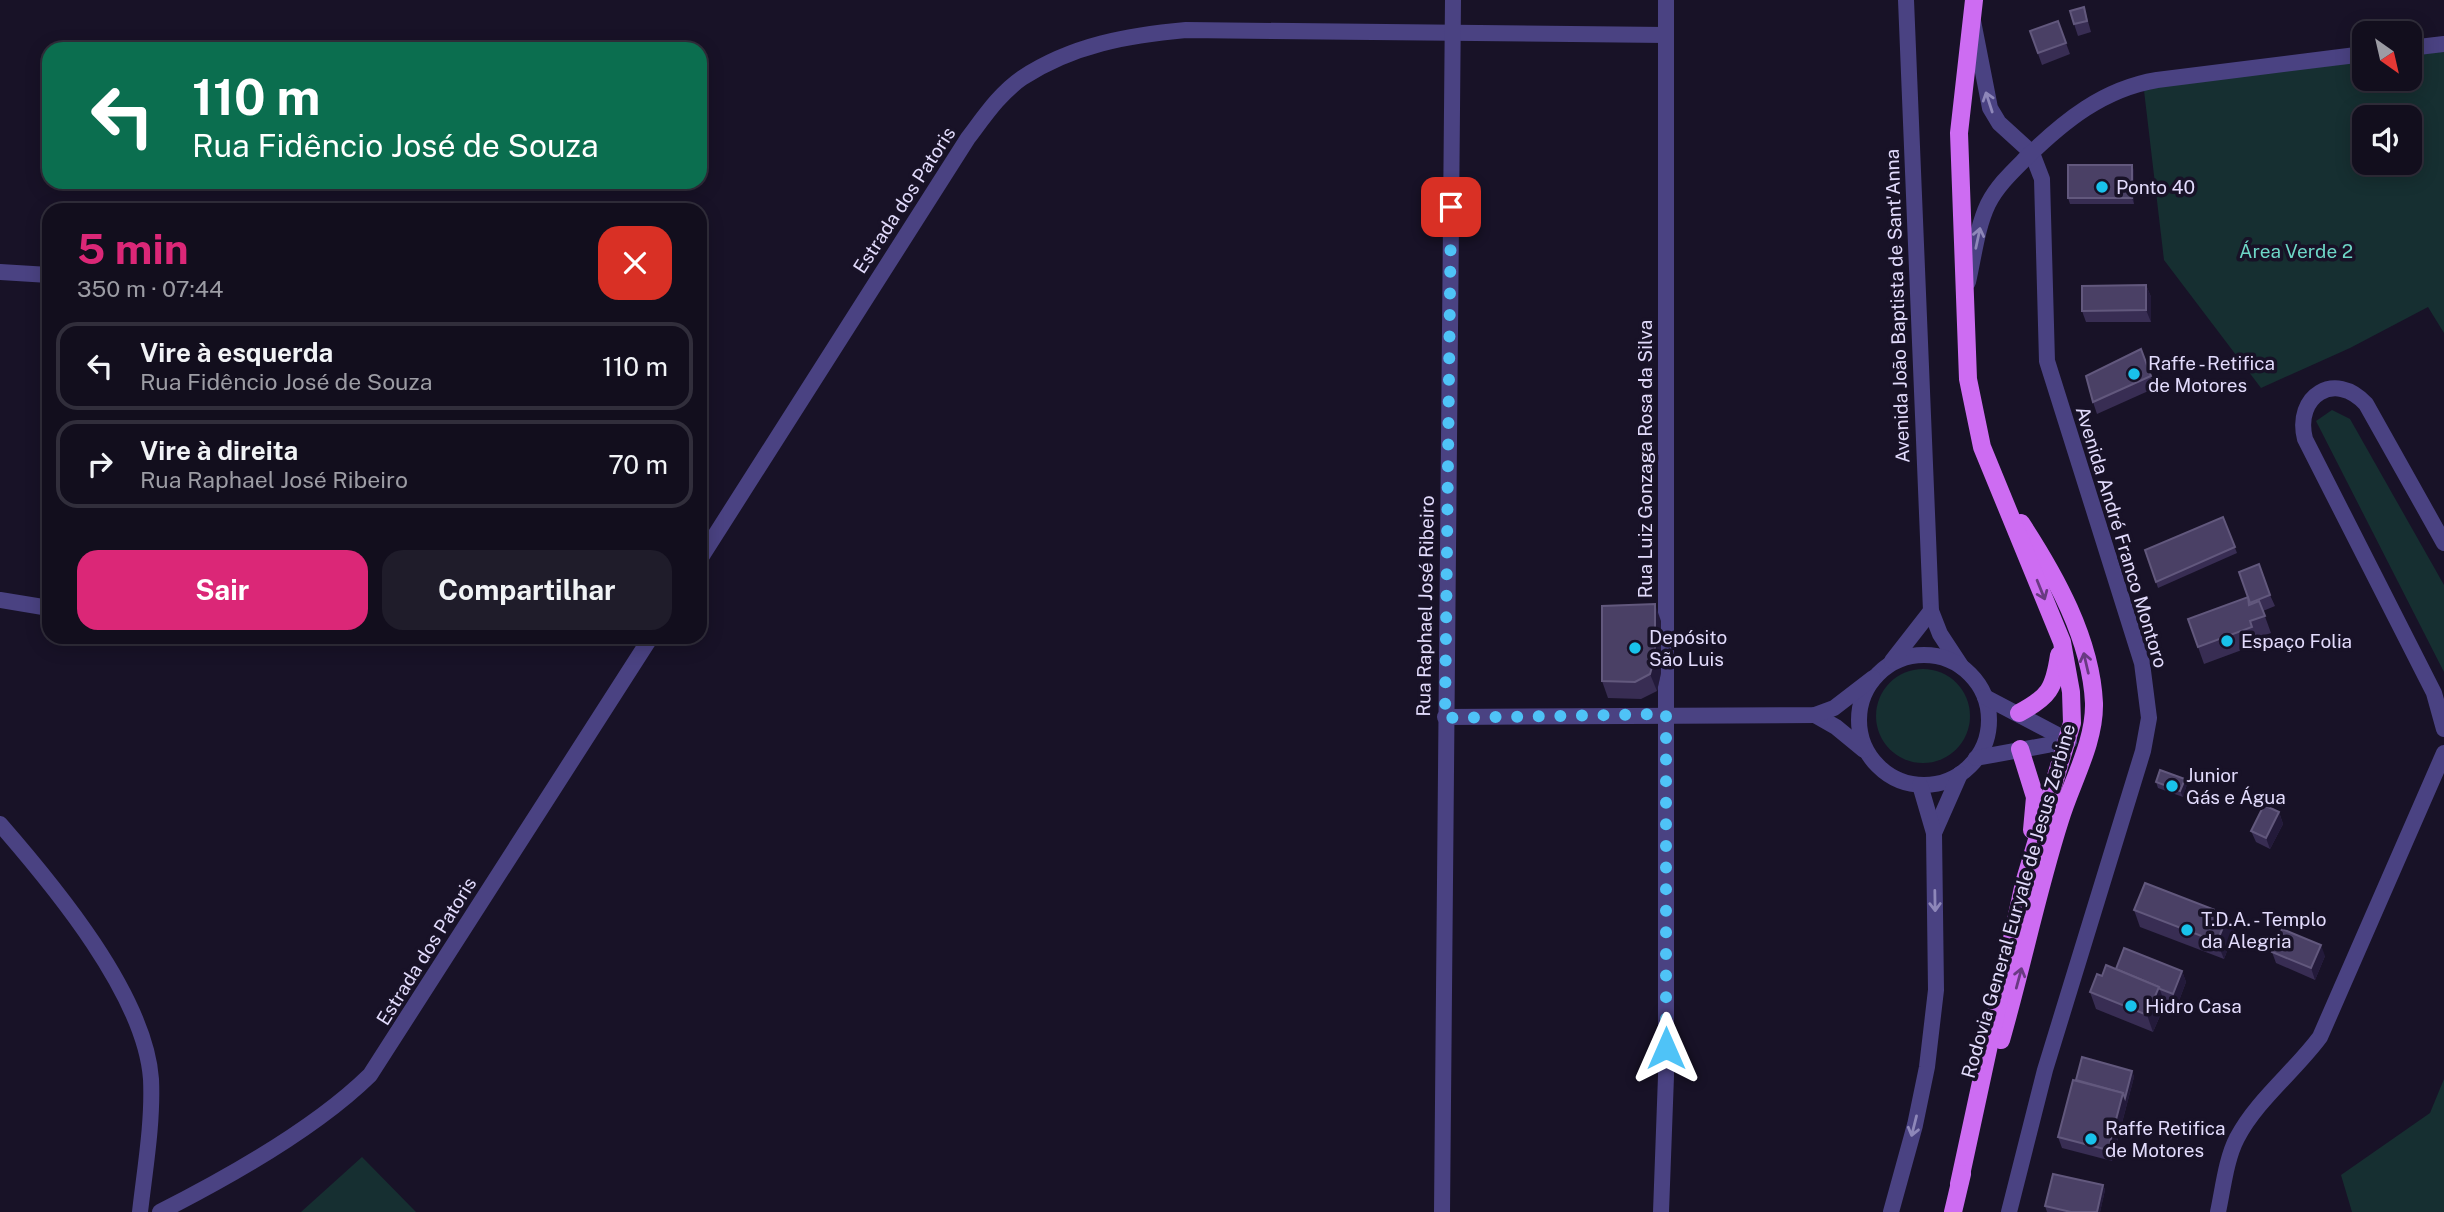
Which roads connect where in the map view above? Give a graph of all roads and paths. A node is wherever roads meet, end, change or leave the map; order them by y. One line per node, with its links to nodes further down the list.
1 (1453, 0): 5 (street, Rua Raphael José Ribeiro)
2 (1666, 0): 6 (street, Rua Luiz Gonzaga Rosa da Silva)
3 (1906, 0): 19 (street, Avenida João Baptista de Sant'Anna)
4 (1972, 5): 10 (street, one-way to 4); 13 (main road, Rodovia General Euryale de Jesus Zerbine)
5 (1453, 35): 6 (street, Estrada dos Patoris); 16 (street, Estrada dos Patoris); 30 (street, Rua Raphael José Ribeiro)
6 (1666, 35): 28 (street, Rua Luiz Gonzaga Rosa da Silva)
7 (2444, 44): 8 (street)
8 (2422, 47)
9 (2352, 56): 10 (street)
10 (2032, 153): 13 (street, one-way to 10); 50 (street, Avenida André Franco Montoro)
11 (0, 272): 12 (street)
12 (42, 275)
13 (1963, 304): 14 (main road, Rodovia General Euryale de Jesus Zerbine)
14 (1995, 482): 20 (main road, Rodovia General Euryale de Jesus Zerbine, one-way to 20); 26 (main road, Rodovia General Euryale de Jesus Zerbine, one-way to 14)
15 (2444, 543): 31 (street)
16 (707, 548)
17 (0, 600): 18 (street)
18 (42, 607)
19 (1931, 611): 22 (street); 23 (street, Avenida João Baptista de Sant'Anna)
20 (2062, 642): 27 (main road); 32 (main road, Rodovia General Euryale de Jesus Zerbine)
21 (647, 644): 45 (street, Estrada dos Patoris)
22 (1888, 665): 23 (street); 24 (street)
23 (1961, 666): 25 (street)
24 (1873, 678): 29 (street); 35 (street)
25 (1985, 696): 27 (street); 36 (street)
26 (2094, 704): 32 (main road); 39 (main road, Rodovia General Euryale de Jesus Zerbine)
27 (2019, 713): 32 (street)
28 (1666, 714): 29 (street); 30 (street); 47 (street, Rua Luiz Gonzaga Rosa da Silva)
29 (1815, 715): 35 (street)
30 (1445, 718): 46 (street, Rua Raphael José Ribeiro)
31 (2444, 730)
32 (2069, 741): 33 (street); 39 (main road); 42 (main road, Rodovia General Euryale de Jesus Zerbine)
33 (2020, 749): 36 (street); 42 (main road)
34 (2444, 753): 51 (street)
35 (1868, 755): 38 (street)
36 (1976, 758): 37 (street)
37 (1960, 774): 38 (street); 41 (street)
38 (1920, 785): 41 (street)
39 (2060, 818): 43 (main road, Rodovia General Euryale de Jesus Zerbine, one-way to 39)
40 (0, 824): 44 (street)
41 (1934, 832): 48 (street, one-way to 48)
42 (2024, 883): 43 (main road, Rodovia General Euryale de Jesus Zerbine)
43 (1959, 1185): 49 (main road, Rodovia General Euryale de Jesus Zerbine)
44 (140, 1212)
45 (160, 1212)
46 (1442, 1212)
47 (1661, 1212)
48 (1891, 1212)
49 (1952, 1212)
50 (2009, 1212)
51 (2218, 1212)

